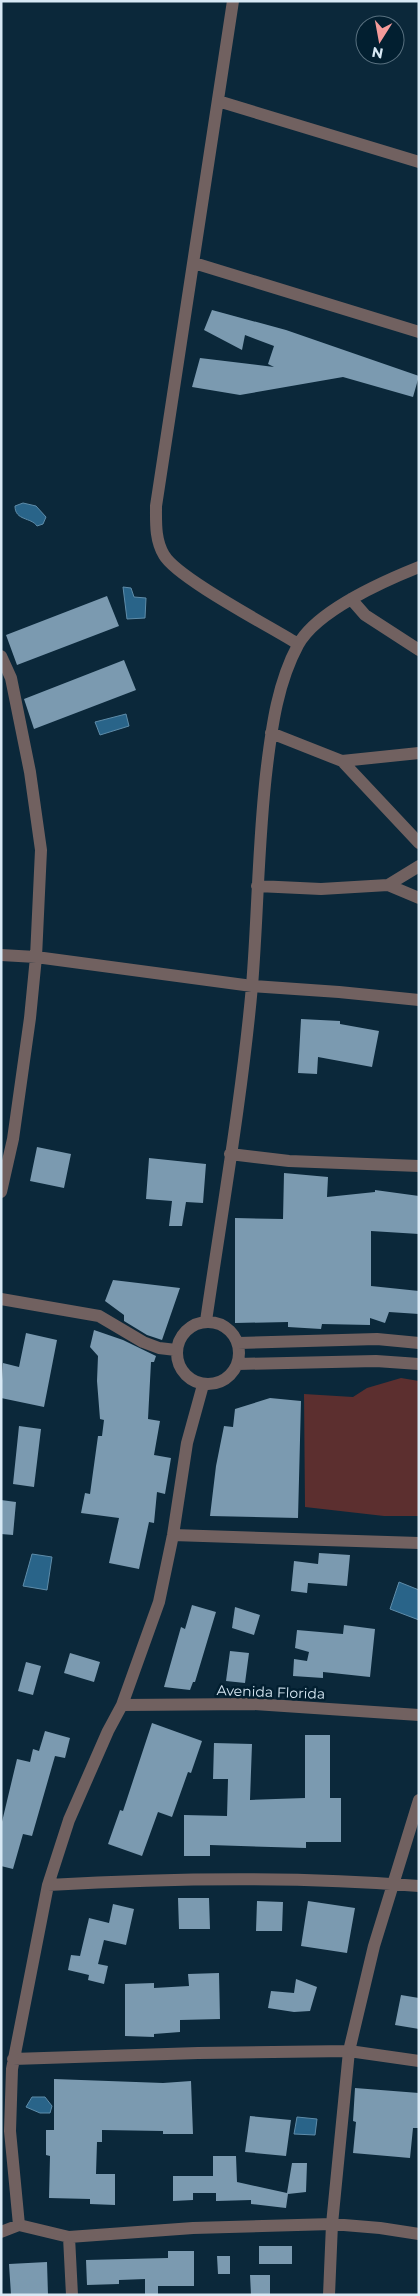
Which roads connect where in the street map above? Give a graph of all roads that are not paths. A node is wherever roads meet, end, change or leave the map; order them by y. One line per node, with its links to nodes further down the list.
1 (233, 1): 2 (street)
2 (218, 101): 3 (street); 4 (street)
3 (419, 162)
4 (194, 263): 5 (street); 8 (street)
5 (419, 332)
6 (419, 567): 7 (street)
7 (351, 599): 8 (street); 9 (street)
8 (298, 644): 11 (street)
9 (419, 650)
10 (1, 656): 20 (street)
11 (271, 733): 13 (street); 17 (street)
12 (419, 753): 13 (street)
13 (342, 761): 14 (street)
14 (419, 844)
15 (419, 866): 16 (street)
16 (388, 885): 17 (street); 18 (street)
17 (257, 886): 21 (street)
18 (419, 898)
19 (1, 955): 20 (street)
20 (36, 956): 21 (street); 25 (street)
21 (252, 986): 22 (street); 23 (street)
22 (419, 1000)
23 (230, 1154): 24 (street); 27 (street)
24 (419, 1166)
25 (1, 1192)
26 (1, 1299): 30 (street)
27 (206, 1321): 28 (street); 30 (street)
28 (238, 1343): 29 (street); 31 (street)
29 (419, 1343)
30 (176, 1350): 33 (street)
31 (238, 1364): 32 (street); 33 (street)
32 (419, 1364)
33 (203, 1385): 34 (street)
34 (173, 1536): 35 (street); 36 (street)
35 (419, 1543)
36 (122, 1705): 37 (street, Avenida Florida); 40 (street)
37 (419, 1715)
38 (419, 1800): 39 (street)
39 (392, 1884): 40 (street); 41 (street); 42 (street)
40 (48, 1885): 43 (street)
41 (419, 1886)
42 (349, 2051): 43 (street); 44 (street); 45 (street)
43 (13, 2059): 46 (street)
44 (419, 2060)
45 (332, 2224): 48 (street); 49 (street); 51 (street)
46 (18, 2226): 47 (street); 49 (street)
47 (1, 2232)
48 (419, 2234)
49 (69, 2237): 50 (street)
50 (72, 2295)
51 (329, 2295)

